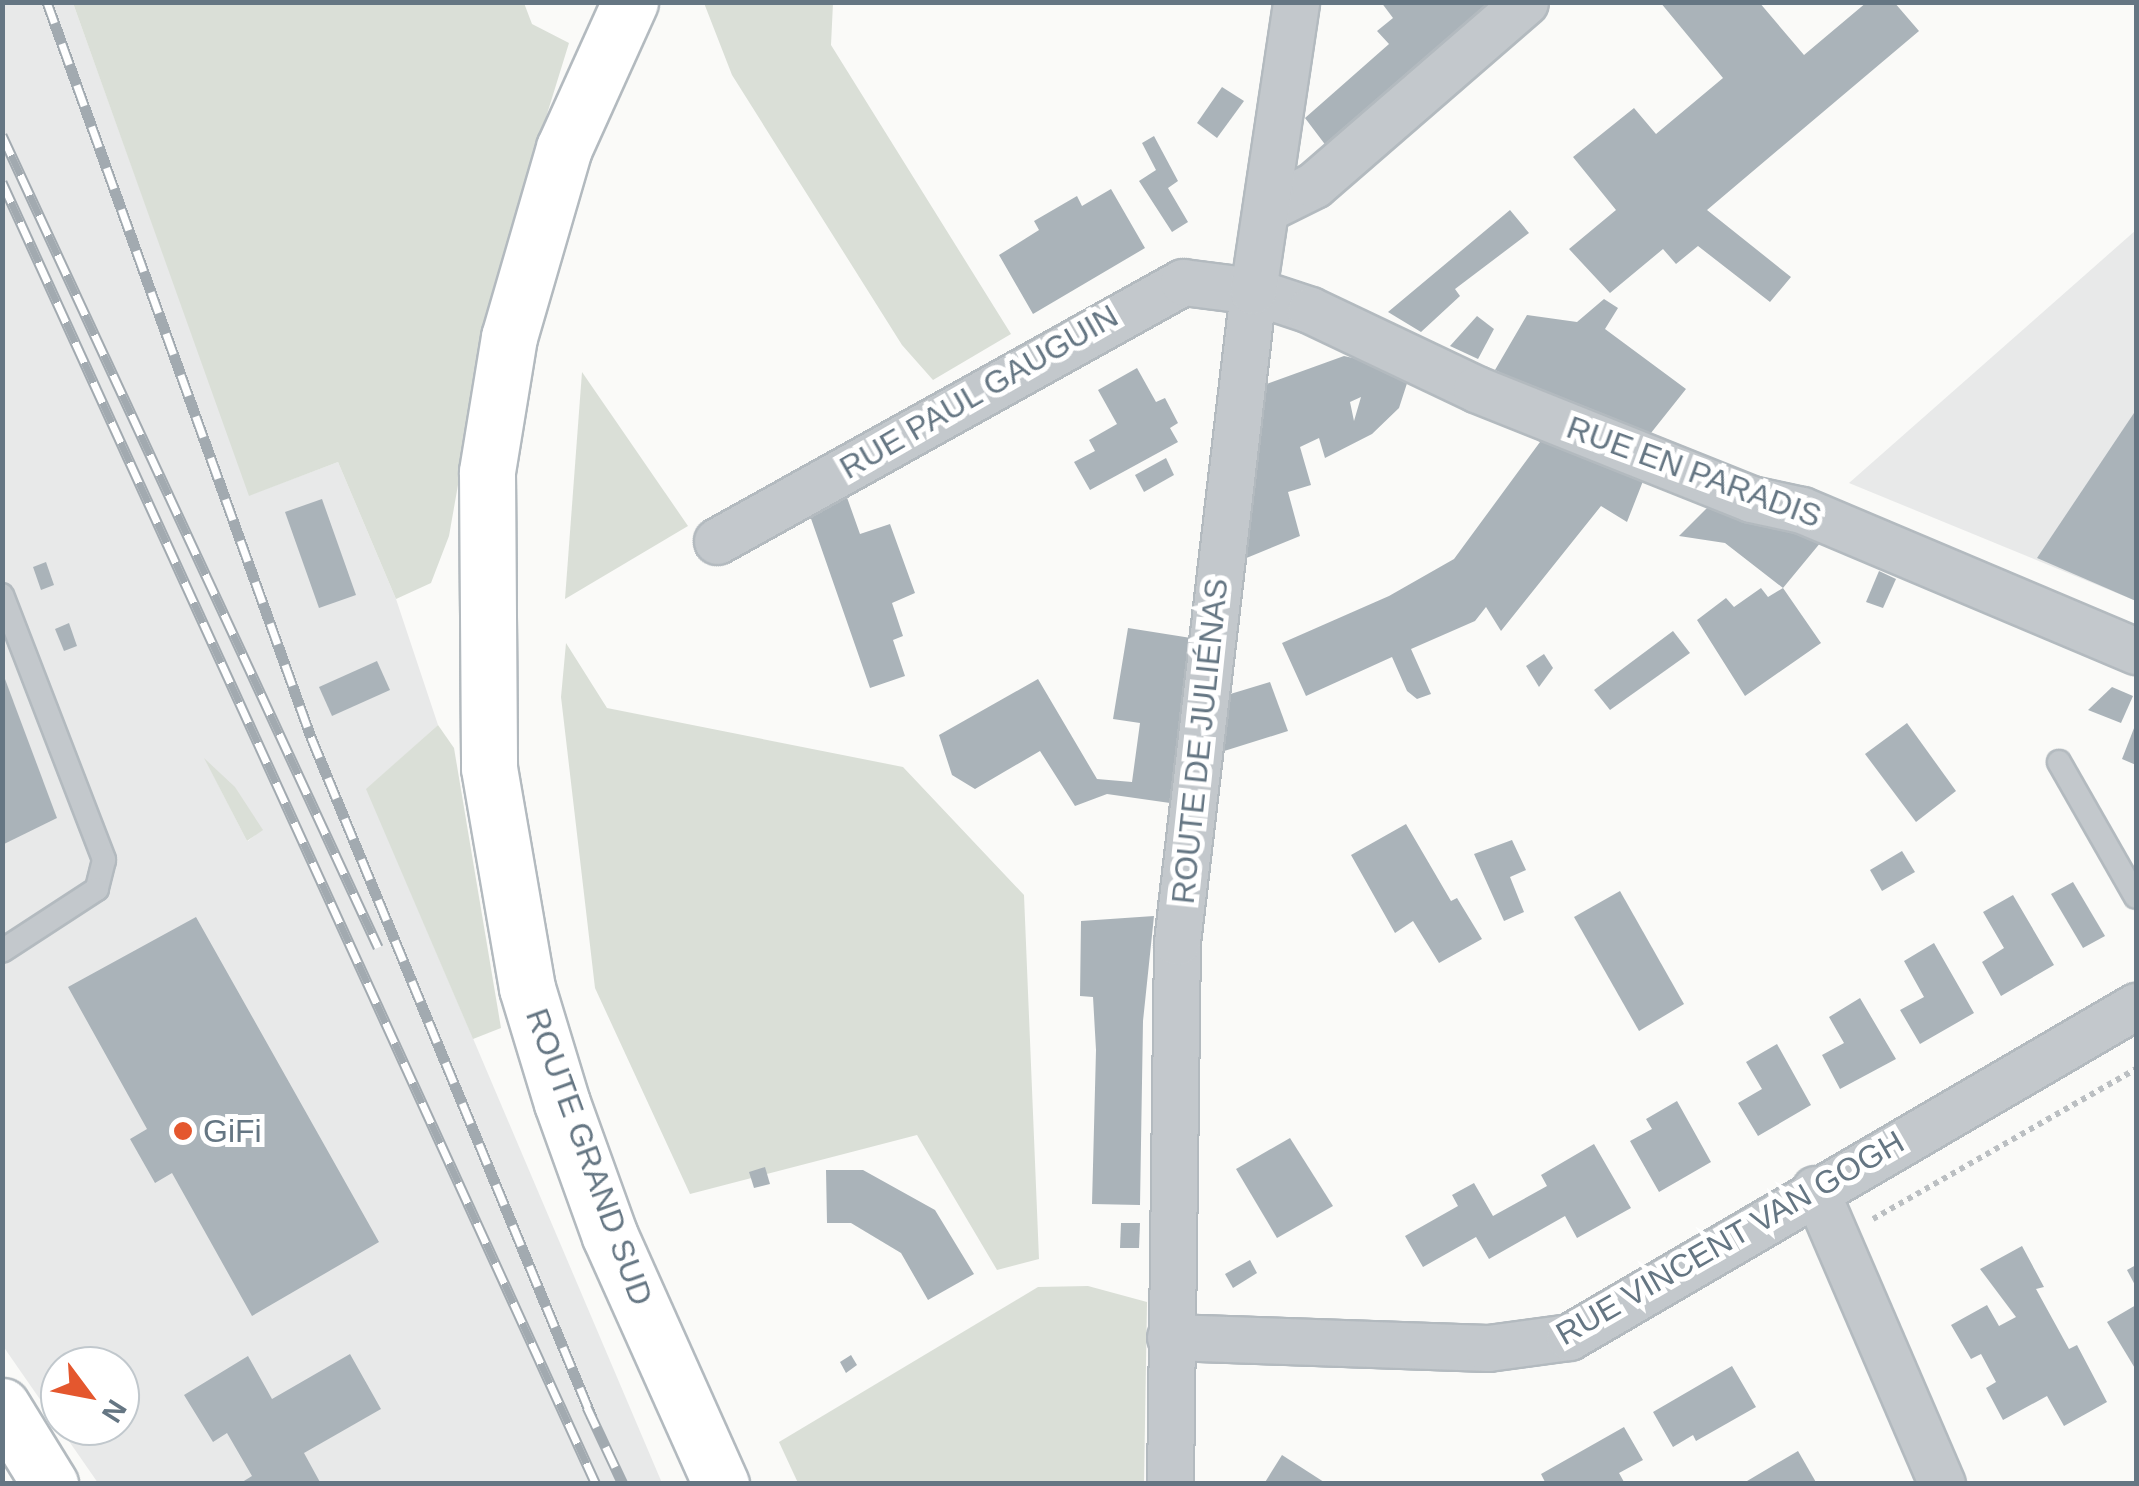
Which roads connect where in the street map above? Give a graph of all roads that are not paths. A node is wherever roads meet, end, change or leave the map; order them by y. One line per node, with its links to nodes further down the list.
1 (630, 2): 17 (main road, ROUTE GRAND SUD)
2 (1296, 2): 4 (street, ROUTE DE JULIÉNAS)
3 (1525, 2): 4 (street)
4 (1266, 209): 5 (street, ROUTE DE JULIÉNAS)
5 (1253, 290): 6 (street, RUE PAUL GAUGUIN); 8 (street, RUE EN PARADIS); 14 (street, ROUTE DE JULIÉNAS)
6 (716, 542)
7 (2, 595): 11 (lane)
8 (2136, 651)
9 (2059, 762): 10 (lane)
10 (2136, 897)
11 (2, 951)
12 (2136, 1006): 13 (street, RUE VINCENT VAN GOGH)
13 (1815, 1190): 14 (street, RUE VINCENT VAN GOGH); 19 (street)
14 (1170, 1337): 18 (street, ROUTE DE JULIÉNAS)
15 (2, 1406): 16 (main road)
16 (50, 1484)
17 (721, 1484)
18 (1170, 1484)
19 (1942, 1484)

